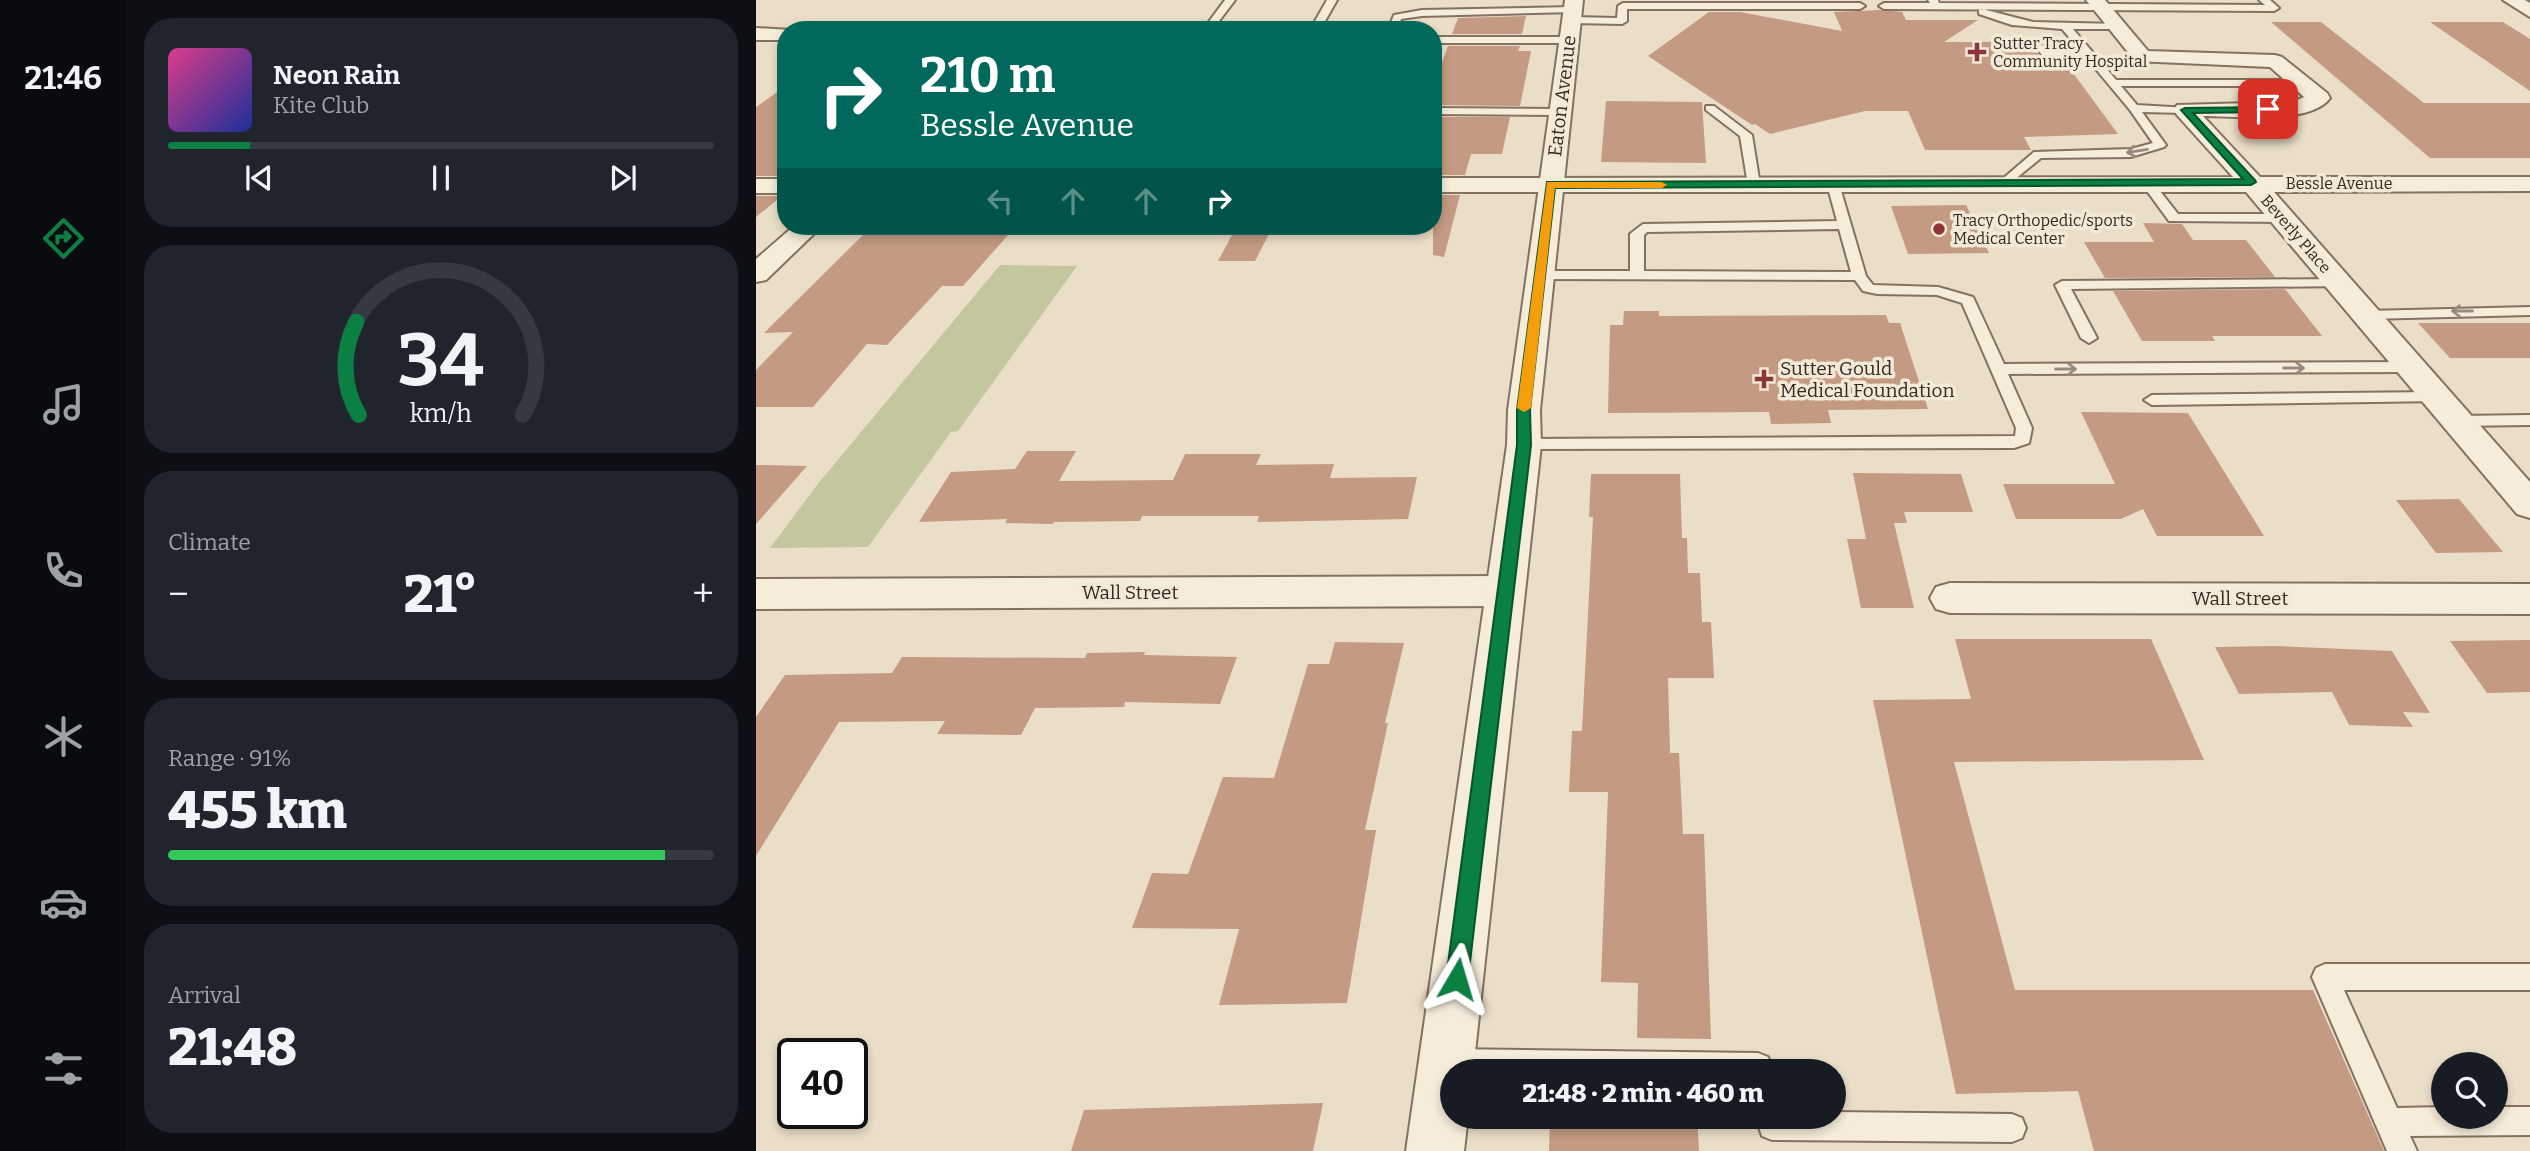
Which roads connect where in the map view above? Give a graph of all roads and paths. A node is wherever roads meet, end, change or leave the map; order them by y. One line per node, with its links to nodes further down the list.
1 (1230, 0): 17 (lane)
2 (1332, 0): 18 (lane)
3 (1427, 0): 15 (lane)
4 (2264, 0): 13 (lane)
5 (2512, 0): 14 (street)
6 (1623, 3): 7 (lane); 16 (lane)
7 (1800, 3): 10 (lane)
8 (1934, 3): 11 (lane); 12 (lane)
9 (2051, 4): 12 (lane); 13 (lane)
10 (1860, 6)
11 (1884, 6)
12 (1971, 7): 20 (lane)
13 (2114, 9): 20 (lane); 27 (street)
14 (2530, 11)
15 (1422, 13): 16 (lane); 19 (lane)
16 (1572, 18): 23 (lane); 32 (street, Eaton Avenue)
17 (1214, 21)
18 (1320, 21)
19 (1396, 21)
20 (2065, 26): 25 (lane)
21 (756, 34): 22 (street)
22 (777, 34)
23 (1442, 39)
24 (2042, 48): 25 (lane)
25 (2088, 53): 26 (lane)
26 (2113, 83): 27 (lane); 29 (lane)
27 (2301, 83): 30 (street)
28 (1710, 108): 39 (lane)
29 (2134, 108): 30 (lane); 40 (lane, one-way to 40)
30 (2185, 110): 33 (street, Beverly Place)
31 (1442, 111): 32 (lane)
32 (1560, 112): 38 (street, Eaton Avenue)
33 (2251, 182): 35 (street, Bessle Avenue); 36 (street, Bessle Avenue); 43 (street, Beverly Place)
34 (1833, 184): 39 (street, Bessle Avenue); 40 (street, Bessle Avenue); 44 (lane)
35 (2148, 184): 40 (street, Bessle Avenue); 43 (lane)
36 (2530, 184)
37 (1442, 185): 38 (street, Bessle Avenue)
38 (1551, 185): 39 (street, Bessle Avenue); 47 (street, Eaton Avenue)
39 (1754, 185)
40 (2003, 185)
41 (756, 186): 42 (street)
42 (777, 186)
43 (2284, 218): 50 (street, Beverly Place)
44 (1845, 225): 48 (lane); 49 (lane)
45 (800, 235): 46 (street)
46 (756, 274)
47 (1540, 275): 48 (lane); 60 (street, Eaton Avenue)
48 (1637, 275): 49 (lane)
49 (1859, 275): 55 (lane)
50 (2339, 283): 52 (street, Beverly Place); 53 (lane)
51 (2530, 311): 52 (lane, one-way to 52)
52 (2367, 315): 54 (street, Beverly Place)
53 (2089, 338)
54 (2411, 367): 55 (lane, one-way to 54); 56 (street, Beverly Place)
55 (1998, 369): 60 (lane)
56 (2437, 397): 57 (lane); 59 (street, Beverly Place)
57 (2152, 400)
58 (2530, 420): 59 (lane)
59 (2458, 421): 61 (street, Beverly Place)
60 (1524, 445): 62 (street, Eaton Avenue)
61 (2530, 505)
62 (1505, 591): 63 (street, Wall Street); 67 (street, Eaton Avenue)
63 (756, 594)
64 (1950, 598): 65 (street, Wall Street)
65 (2530, 599)
66 (2530, 976): 70 (lane)
67 (1446, 1059)
68 (1440, 1111): 73 (street, Eaton Avenue)
69 (2530, 1121): 70 (lane)
70 (2389, 1122): 74 (lane)
71 (1846, 1127): 72 (lane)
72 (2012, 1128)
73 (1435, 1151)
74 (2402, 1151)

